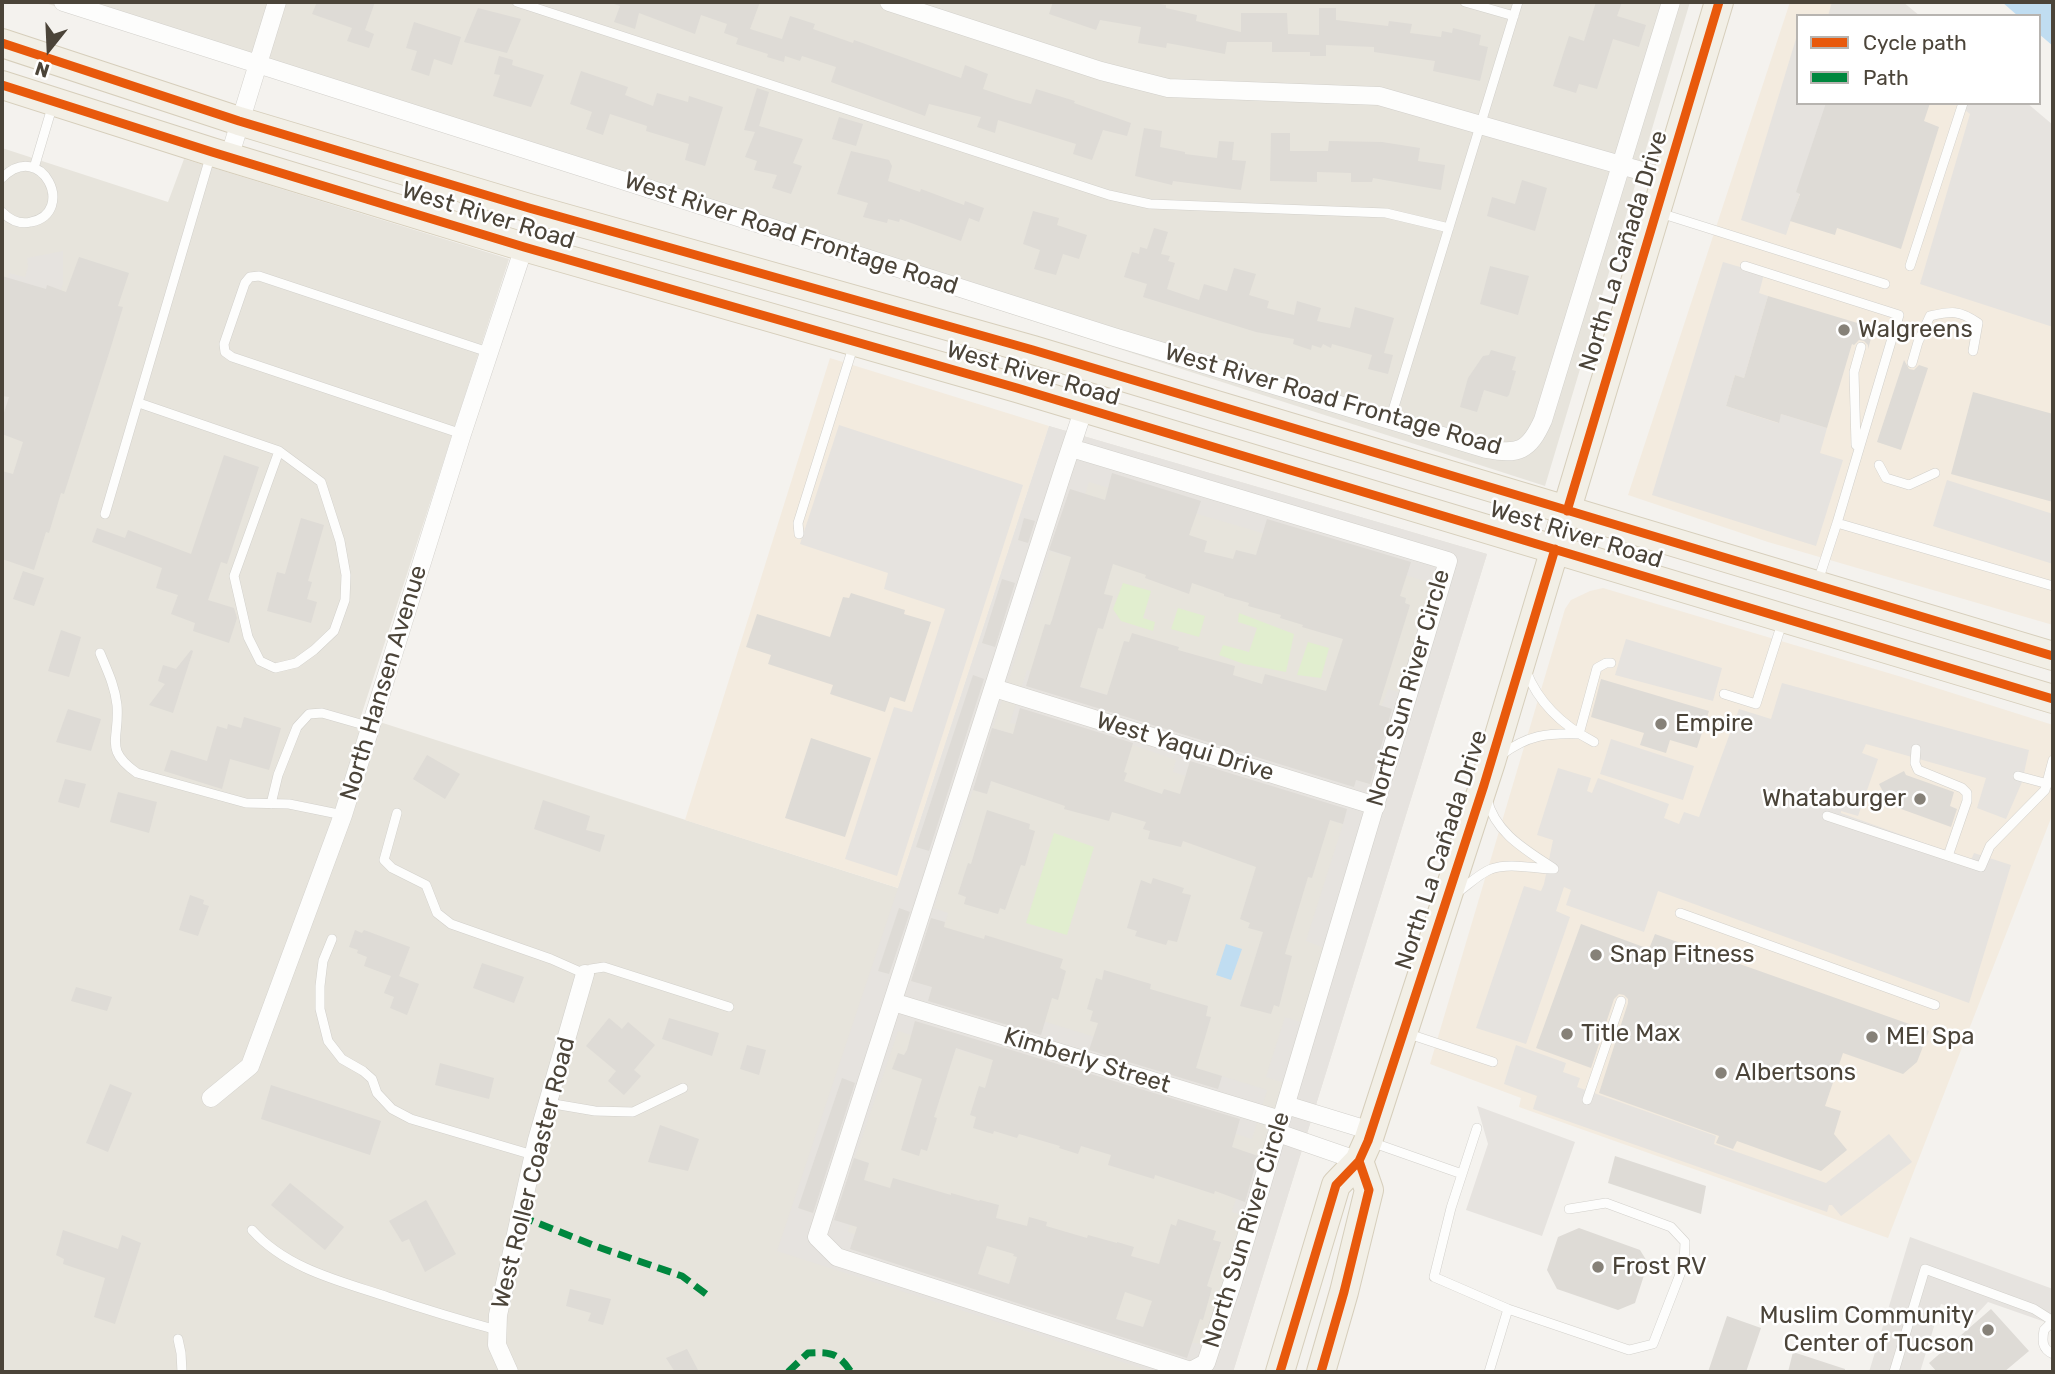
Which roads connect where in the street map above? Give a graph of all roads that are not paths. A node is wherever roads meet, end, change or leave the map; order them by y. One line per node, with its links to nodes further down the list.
1 (64, 2): 11 (street, West River Road Frontage Road)
2 (277, 2): 11 (street)
3 (517, 2): 24 (lane)
4 (889, 2): 16 (street)
5 (1465, 2): 9 (lane)
6 (1518, 2): 9 (lane)
7 (1671, 2): 18 (street)
8 (1719, 2): 21 (main road, North La Cañada Drive)
9 (1514, 16): 16 (lane)
10 (2, 43): 15 (main road, West River Road)
11 (257, 63): 15 (street); 36 (street, West River Road Frontage Road)
12 (2, 85): 13 (main road, West River Road)
13 (54, 103): 17 (main road, West River Road); 19 (lane)
14 (1961, 105): 27 (lane)
15 (239, 121): 17 (street); 43 (main road, West River Road)
16 (1481, 124): 18 (street); 24 (lane)
17 (220, 155): 25 (main road, West River Road); 34 (lane)
18 (1621, 164): 21 (street); 36 (street, West River Road Frontage Road)
19 (34, 168): 20 (lane); 22 (lane)
20 (2, 178)
21 (1666, 178): 23 (main road, North La Cañada Drive)
22 (2, 212)
23 (1657, 212): 28 (lane); 43 (main road, North La Cañada Drive)
24 (1449, 228): 36 (lane)
25 (524, 247): 29 (main road, West River Road); 32 (street, North Hansen Avenue)
26 (1745, 265): 40 (lane)
27 (1910, 266)
28 (1885, 284)
29 (855, 342): 35 (main road, West River Road); 46 (lane)
30 (1861, 347): 40 (lane)
31 (1973, 351): 33 (lane)
32 (488, 352): 37 (street, North Hansen Avenue); 37 (lane)
33 (1912, 363)
34 (139, 403): 39 (lane); 44 (lane)
35 (1084, 408): 38 (street, North Sun River Circle); 47 (main road, West River Road)
36 (1390, 420)
37 (461, 434): 58 (street, North Hansen Avenue)
38 (1071, 448): 55 (street, North Sun River Circle); 67 (street, North Sun River Circle)
39 (279, 451): 39 (lane)
40 (1856, 454): 45 (lane)
41 (1879, 465): 42 (lane)
42 (1935, 473)
43 (1567, 512): 47 (main road, North La Cañada Drive); 48 (main road, West River Road)
44 (105, 514)
45 (1837, 523): 48 (lane); 49 (lane)
46 (799, 534)
47 (1555, 549): 50 (main road, West River Road); 53 (main road, North La Cañada Drive)
48 (1816, 585): 52 (main road, West River Road)
49 (2053, 586)
50 (1783, 618): 56 (lane); 57 (main road, West River Road)
51 (100, 653): 66 (lane)
52 (2053, 656)
53 (1522, 659): 59 (lane); 63 (main road, North La Cañada Drive)
54 (1611, 663): 59 (lane)
55 (994, 688): 67 (street, West Yaqui Drive); 77 (street, North Sun River Circle)
56 (1724, 694)
57 (2053, 699)
58 (371, 727): 66 (lane); 69 (street, North Hansen Avenue)
59 (1579, 734): 60 (lane); 63 (lane)
60 (1594, 742)
61 (1916, 749): 71 (lane)
62 (2053, 760): 65 (lane)
63 (1487, 774): 72 (main road, North La Cañada Drive); 72 (lane)
64 (2018, 776): 65 (lane)
65 (2048, 784): 71 (lane)
66 (271, 804): 69 (lane)
67 (1376, 806): 86 (street, North Sun River Circle)
68 (397, 813): 75 (lane)
69 (343, 815): 83 (street, North Hansen Avenue)
70 (1827, 816): 71 (lane)
71 (1948, 856)
72 (1446, 901): 80 (main road, North La Cañada Drive)
73 (1680, 913): 78 (lane)
74 (332, 939): 89 (lane)
75 (586, 974): 79 (lane); 85 (street, West Roller Coaster Road)
76 (1621, 1001): 84 (lane)
77 (893, 1002): 86 (street, Kimberly Street); 86 (street, North Sun River Circle)
78 (1935, 1005)
79 (729, 1007)
80 (1404, 1032): 81 (lane); 88 (main road, North La Cañada Drive)
81 (1493, 1062)
82 (683, 1088): 85 (lane)
83 (211, 1098)
84 (1587, 1100)
85 (548, 1103): 89 (street, West Roller Coaster Road)
86 (1282, 1120): 88 (street, Kimberly Street); 88 (street, Kimberly Street)
87 (1477, 1128): 90 (lane)
88 (1366, 1144): 90 (lane); 100 (main road, North La Cañada Drive); 101 (main road)
89 (533, 1155): 95 (street, West Roller Coaster Road)
90 (1462, 1174): 93 (lane)
91 (1569, 1209): 93 (lane)
92 (252, 1230): 95 (lane)
93 (1508, 1309): 102 (lane)
94 (2053, 1321): 97 (lane); 103 (lane)
95 (498, 1330): 99 (street, West Roller Coaster Road)
96 (178, 1339): 98 (lane)
97 (2053, 1354)
98 (182, 1372)
99 (509, 1372)
100 (1280, 1372)
101 (1321, 1372)
102 (1489, 1372)
103 (1894, 1372)

